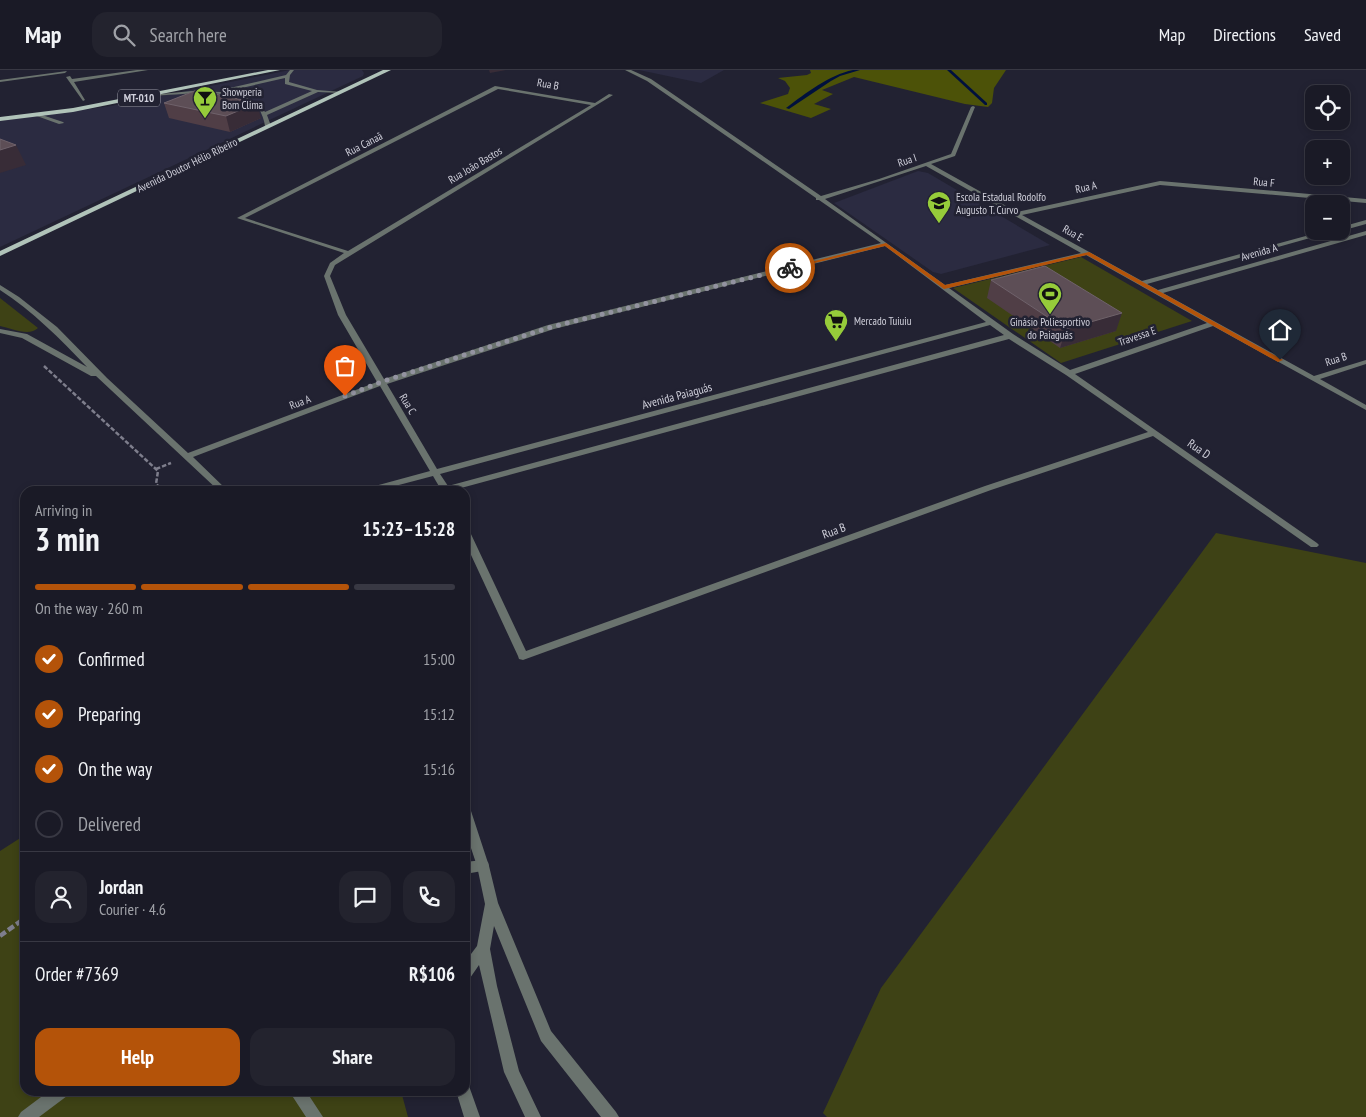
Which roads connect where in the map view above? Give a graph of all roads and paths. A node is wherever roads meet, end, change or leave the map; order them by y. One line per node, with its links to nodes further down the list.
1 (146, 70): 11 (street)
2 (244, 70): 19 (main road, MT-010)
3 (276, 70): 17 (main road, MT-010)
4 (292, 70): 9 (street)
5 (369, 70): 12 (main road)
6 (388, 70): 12 (main road, Avenida Doutor Hélio Ribeiro)
7 (627, 70): 34 (street)
8 (65, 71): 10 (street); 11 (street)
9 (288, 76): 14 (street); 16 (street)
10 (0, 81)
11 (71, 81): 21 (street)
12 (363, 81): 15 (main road, Avenida Doutor Hélio Ribeiro)
13 (497, 87): 23 (street, Rua B); 43 (street, Rua Canaã)
14 (317, 91): 15 (street); 28 (street)
15 (340, 92): 31 (main road, Avenida Doutor Hélio Ribeiro)
16 (214, 93): 17 (street); 28 (street)
17 (152, 95): 27 (main road, MT-010)
18 (611, 95): 23 (street, Rua João Bastos)
19 (102, 97)
20 (92, 98): 21 (main road)
21 (82, 100): 22 (main road)
22 (73, 102)
23 (595, 104): 43 (street, Rua João Bastos)
24 (46, 106): 26 (main road)
25 (973, 107): 32 (street, Rua I)
26 (0, 113)
27 (36, 114): 29 (main road, MT-010); 30 (street)
28 (264, 114): 31 (street)
29 (0, 119)
30 (61, 123)
31 (268, 126): 42 (main road, Avenida Doutor Hélio Ribeiro)
32 (926, 164): 34 (street, Rua I); 36 (street, Rua E)
33 (1160, 183): 35 (street, Rua F); 36 (street, Rua A)
34 (818, 199): 41 (street)
35 (1366, 202)
36 (1017, 214): 44 (street, Rua E)
37 (1366, 222): 38 (street)
38 (1350, 226)
39 (1366, 233): 47 (street, Avenida A)
40 (1305, 238): 49 (street, Avenida A)
41 (886, 244): 51 (street); 62 (street, Rua A)
42 (11, 249): 45 (main road, Avenida Doutor Hélio Ribeiro); 46 (main road, Avenida Doutor Hélio Ribeiro)
43 (349, 253): 62 (street, Rua C)
44 (1087, 253): 49 (street, Rua E); 51 (street)
45 (0, 254)
46 (0, 259)
47 (1226, 272): 48 (street); 52 (street, Avenida A)
48 (1235, 276)
49 (1141, 282): 52 (street, Rua E)
50 (0, 287): 61 (street)
51 (944, 287): 53 (street)
52 (1159, 292): 54 (street, Rua E)
53 (993, 322): 56 (street); 66 (street, Avenida Paiaguás)
54 (1214, 322): 59 (street, Travessa E); 60 (street, Rua E)
55 (0, 331): 61 (street)
56 (1010, 336): 59 (street); 71 (street)
57 (1366, 362): 60 (street, Rua B)
58 (40, 363): 67 (path)
59 (1069, 373): 64 (street, Rua D)
60 (1313, 379): 63 (street, Rua E)
61 (104, 380): 65 (street)
62 (381, 382): 65 (street, Rua A); 66 (street, Rua C)
63 (1366, 408)
64 (1154, 433): 72 (street, Rua B); 73 (street, Rua D)
65 (186, 457): 68 (street)
66 (434, 472): 69 (street, Avenida Paiaguás); 70 (street, Rua C)
67 (158, 486)
68 (218, 486)
69 (385, 486)
70 (441, 486)
71 (462, 486)
72 (470, 543)
73 (1314, 545)
74 (470, 826): 75 (street)
75 (483, 866): 76 (street); 77 (street)
76 (470, 867)
77 (492, 903): 80 (street); 89 (street)
78 (20, 922): 79 (path)
79 (0, 936)
80 (483, 949): 81 (street); 88 (street)
81 (470, 966)
82 (55, 1096): 85 (street)
83 (300, 1096): 86 (street)
84 (466, 1096): 87 (street)
85 (26, 1117)
86 (315, 1117)
87 (472, 1117)
88 (533, 1117)
89 (610, 1117)

